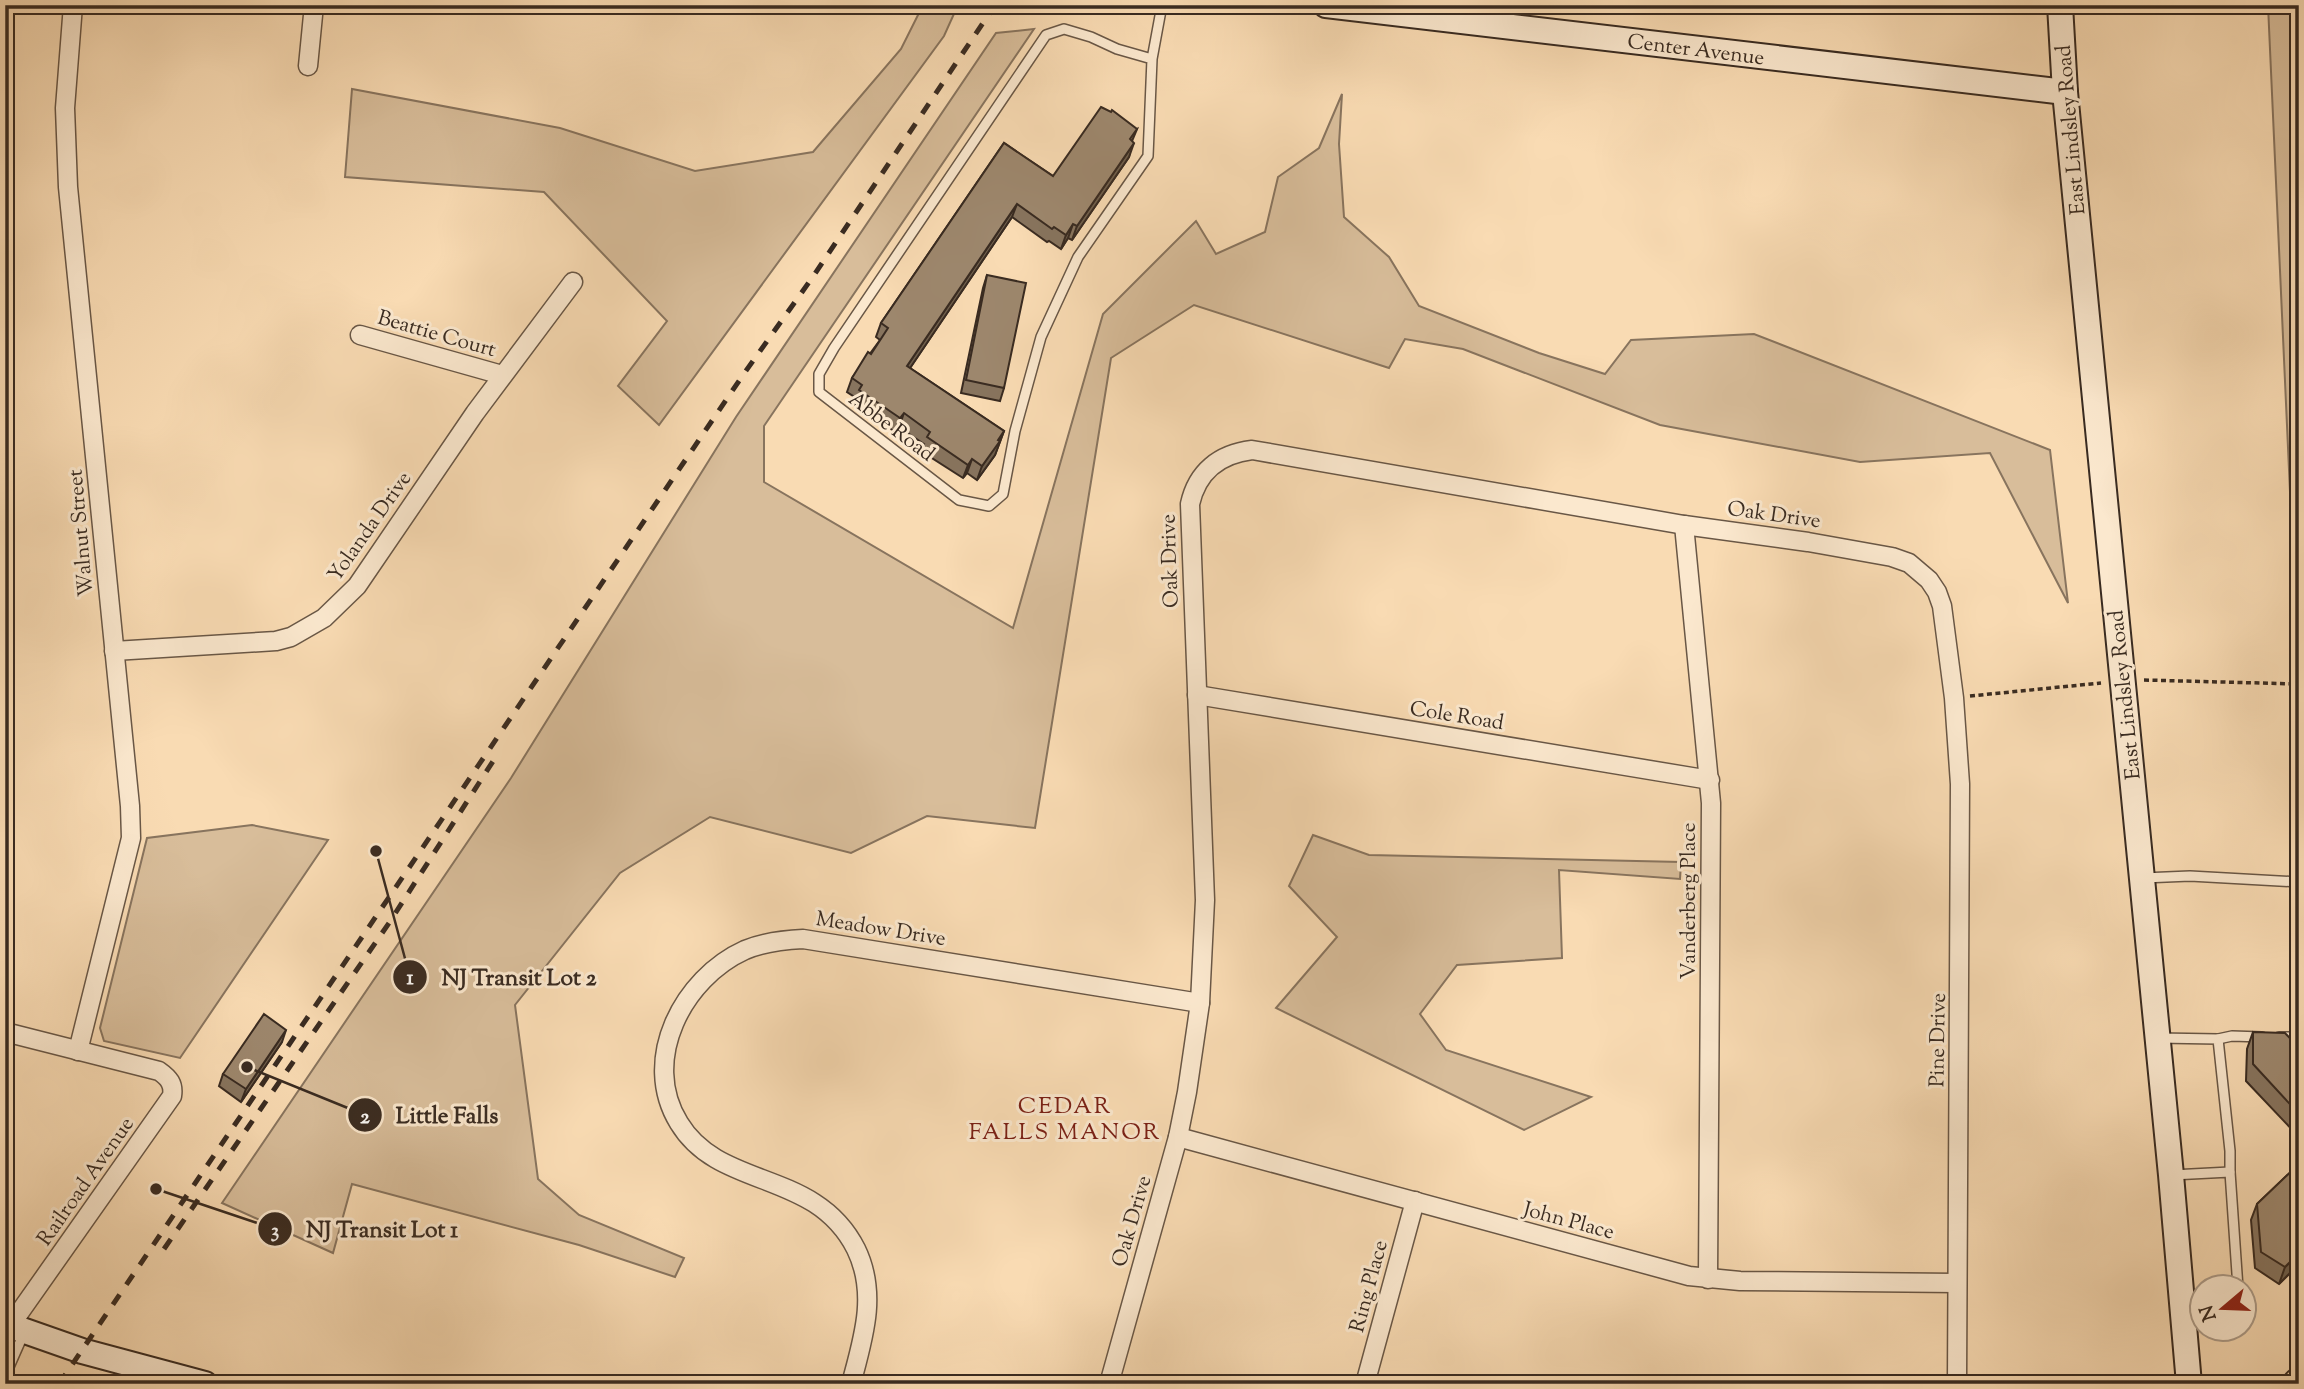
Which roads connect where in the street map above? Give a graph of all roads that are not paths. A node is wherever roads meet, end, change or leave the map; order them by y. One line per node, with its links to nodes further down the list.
1 (73, 5): 13 (street, Walnut Street)
2 (314, 5): 7 (street)
3 (1161, 5): 6 (lane, Abbe Road)
4 (1326, 5): 8 (main road, Center Avenue)
5 (2060, 5): 8 (main road, East Lindsley Road)
6 (1152, 59): 6 (lane, Abbe Road)
7 (308, 66)
8 (2065, 92): 17 (main road, East Lindsley Road)
9 (573, 282): 11 (street, Yolanda Drive)
10 (360, 335): 11 (street, Beattie Court)
11 (502, 375): 13 (street, Yolanda Drive)
12 (1684, 525): 14 (street, Oak Drive); 15 (street, Oak Drive); 16 (street, Vanderberg Place)
13 (114, 651): 24 (street, Walnut Street)
14 (1197, 695): 16 (street, Cole Road); 19 (street, Oak Drive)
15 (1954, 698): 31 (street, Pine Drive)
16 (1710, 780): 30 (street, Vanderberg Place)
17 (2142, 878): 18 (lane); 22 (main road, East Lindsley Road)
18 (2299, 882)
19 (1200, 1003): 25 (street, Oak Drive); 35 (street, Meadow Drive)
20 (5, 1032): 24 (street)
21 (2299, 1037): 23 (lane)
22 (2157, 1038): 23 (lane); 27 (main road, East Lindsley Road)
23 (2218, 1039): 26 (lane)
24 (78, 1051): 32 (street, Railroad Avenue)
25 (1178, 1137): 28 (street, John Place); 36 (street, Oak Drive)
26 (2230, 1172): 27 (lane); 29 (lane)
27 (2171, 1175): 39 (main road, East Lindsley Road)
28 (1415, 1201): 30 (street, John Place); 37 (street, Ring Place)
29 (2237, 1274)
30 (1708, 1279): 31 (street, John Place)
31 (1957, 1283): 38 (street, Pine Drive)
32 (13, 1327): 33 (lane); 34 (main road)
33 (5, 1376)
34 (205, 1384)
35 (851, 1384)
36 (1109, 1384)
37 (1365, 1384)
38 (1957, 1384)
39 (2189, 1384)

